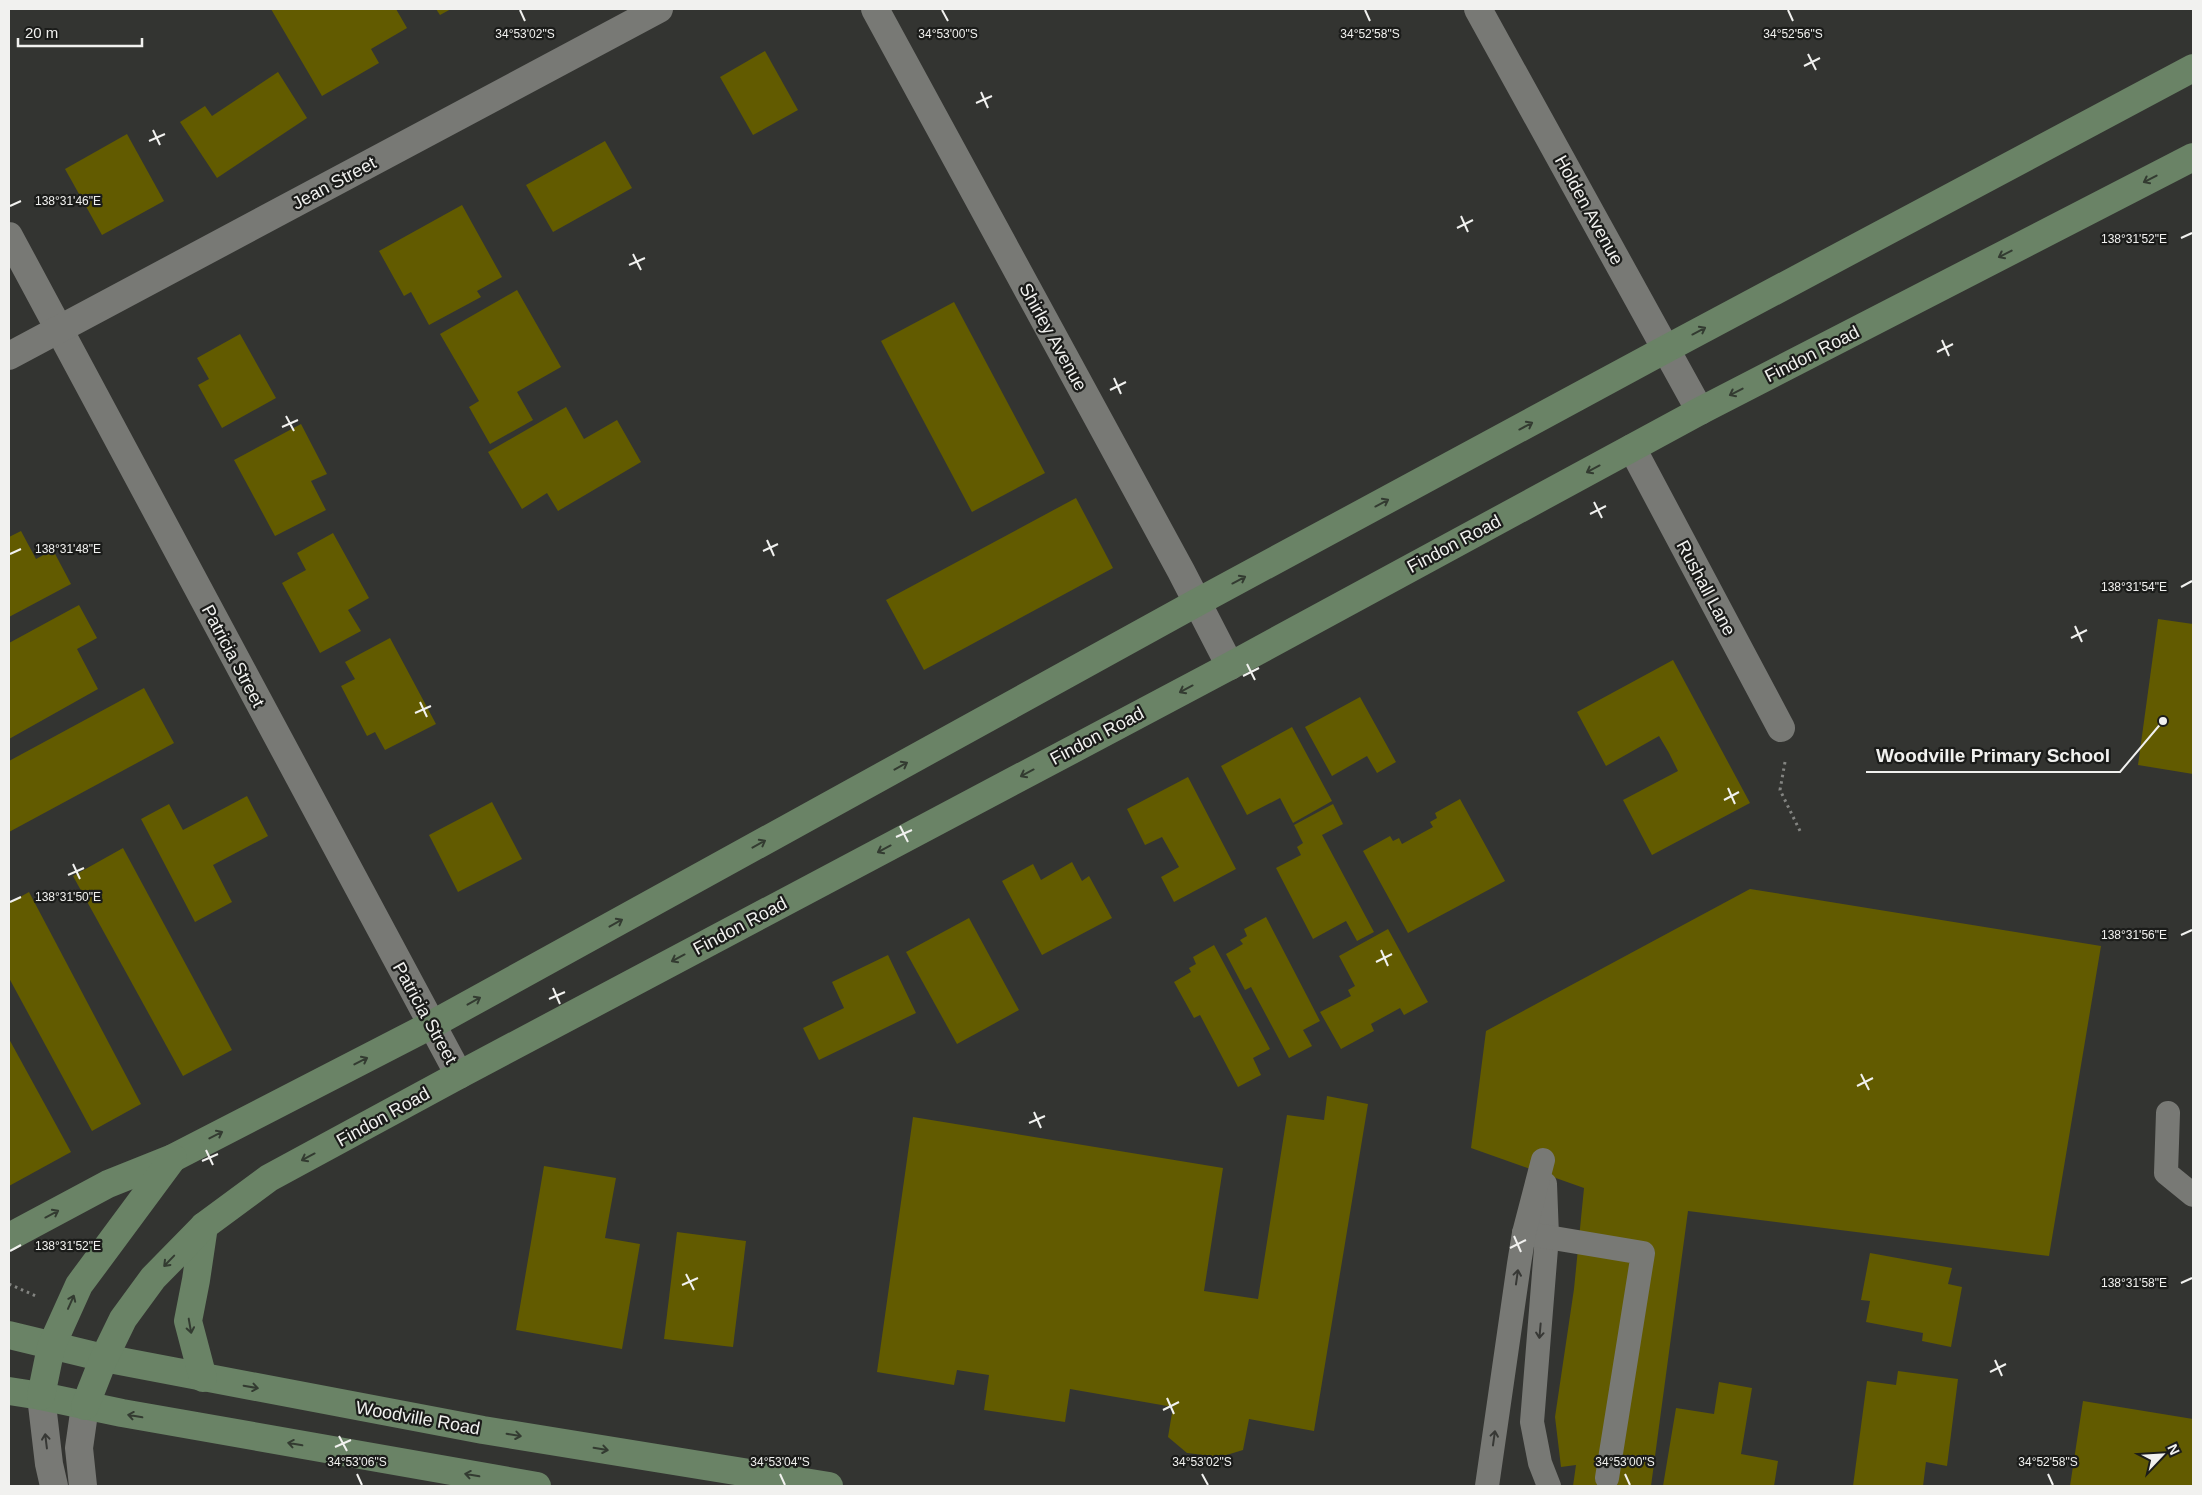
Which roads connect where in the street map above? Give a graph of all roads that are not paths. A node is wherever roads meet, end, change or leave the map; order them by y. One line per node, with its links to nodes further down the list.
1 (659, 9): 7 (street, Jean Street)
2 (875, 9): 12 (street, Shirley Avenue)
3 (1478, 9): 8 (street, Holden Avenue)
4 (2193, 68): 8 (main road, one-way to 4)
5 (2193, 157): 10 (main road, Findon Road, one-way to 10)
6 (9, 236): 7 (street, Patricia Street)
7 (59, 330): 9 (street, Jean Street); 15 (street, Patricia Street)
8 (1666, 349): 10 (street, Holden Avenue); 12 (main road, one-way to 8)
9 (9, 356)
10 (1700, 411): 11 (main road, Findon Road)
11 (1632, 448): 13 (main road, Findon Road, one-way to 13); 14 (street, Rushall Lane)
12 (1196, 603): 13 (street, Shirley Avenue); 15 (main road, one-way to 12)
13 (1230, 666): 16 (main road, Findon Road, one-way to 16)
14 (1781, 728)
15 (431, 1024): 16 (street, Patricia Street); 18 (main road, one-way to 15)
16 (459, 1075): 20 (main road, Findon Road, one-way to 20)
17 (2168, 1113): 19 (lane)
18 (173, 1158): 22 (main road, one-way to 18); 24 (main road, one-way to 18)
19 (2193, 1195)
20 (204, 1226): 25 (main road, Findon Road, one-way to 25); 26 (main road, one-way to 26)
21 (1536, 1235): 30 (lane); 35 (lane, one-way to 21); 36 (lane, one-way to 36)
22 (9, 1237)
23 (9, 1335): 24 (main road, Woodville Road)
24 (51, 1347): 25 (main road, Woodville Road); 28 (main road)
25 (104, 1358): 26 (main road, Woodville Road); 29 (main road, Findon Road)
26 (203, 1378): 34 (main road, Woodville Road, one-way to 34)
27 (9, 1391): 28 (main road)
28 (41, 1396): 29 (main road); 31 (street, one-way to 28)
29 (84, 1406): 32 (street); 33 (main road, one-way to 29)
30 (1607, 1478)
31 (54, 1486)
32 (83, 1486)
33 (537, 1486)
34 (830, 1486)
35 (1487, 1486)
36 (1549, 1486)

